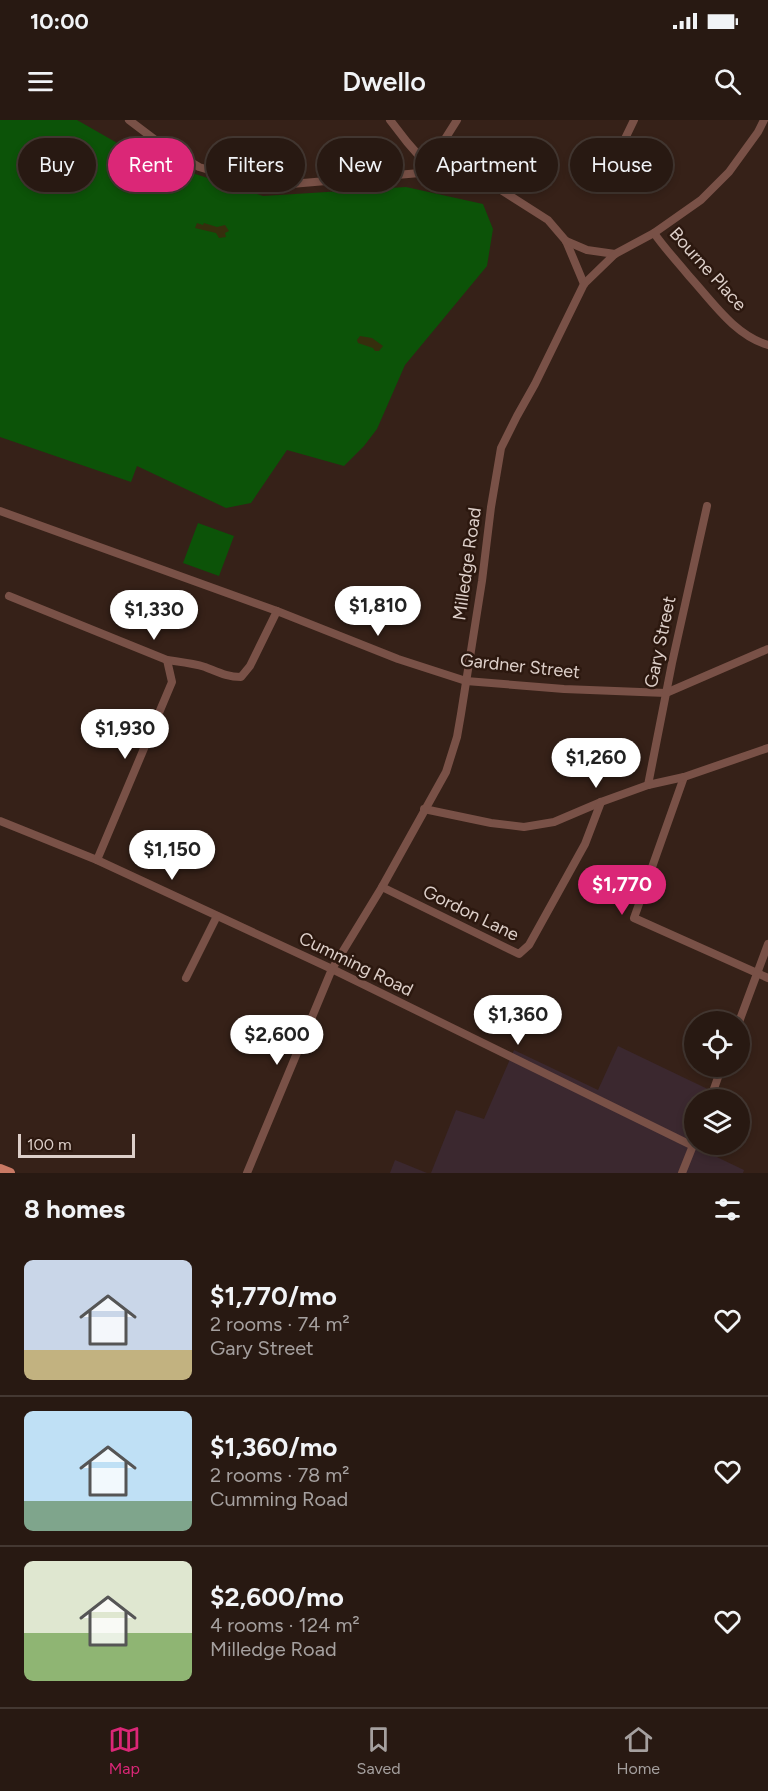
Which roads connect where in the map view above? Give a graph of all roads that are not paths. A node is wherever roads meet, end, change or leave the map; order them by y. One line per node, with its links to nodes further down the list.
1 (129, 120): 9 (street)
2 (390, 120): 8 (street)
3 (457, 120): 6 (street)
4 (634, 120): 7 (street)
5 (764, 120): 11 (street, Milledge Road)
6 (446, 138)
7 (625, 138)
8 (415, 151)
9 (415, 173)
10 (504, 192): 12 (street)
11 (654, 233): 13 (street, Milledge Road); 15 (street, Bourne Place)
12 (566, 240): 13 (street); 14 (street)
13 (615, 254): 14 (street, Milledge Road)
14 (584, 284): 22 (street, Milledge Road)
15 (768, 345)
16 (707, 506): 23 (street, Gary Street)
17 (0, 511): 19 (street, Gardner Street)
18 (9, 596): 21 (street)
19 (277, 611): 21 (street); 22 (street, Gardner Street)
20 (768, 649): 23 (street, Gardner Street)
21 (167, 660): 30 (street)
22 (466, 681): 23 (street, Gardner Street); 28 (street, Milledge Road)
23 (666, 693): 26 (street, Gary Street)
24 (768, 748): 25 (street)
25 (684, 777): 26 (street); 35 (street)
26 (648, 785): 27 (street)
27 (601, 802): 28 (street); 31 (street, Gordon Lane)
28 (424, 809): 31 (street, Milledge Road)
29 (0, 821): 30 (street, Cumming Road)
30 (97, 860): 32 (street, Cumming Road)
31 (382, 887): 34 (street, Milledge Road)
32 (217, 916): 34 (street, Cumming Road); 36 (street)
33 (768, 944): 35 (street)
34 (332, 969): 39 (street, Cumming Road); 43 (street, Milledge Road)
35 (757, 973): 37 (street); 38 (street)
36 (186, 978)
37 (768, 978)
38 (743, 1011)
39 (684, 1140)
40 (690, 1155): 44 (street)
41 (0, 1169): 42 (main road)
42 (10, 1173)
43 (247, 1173)
44 (682, 1173)

